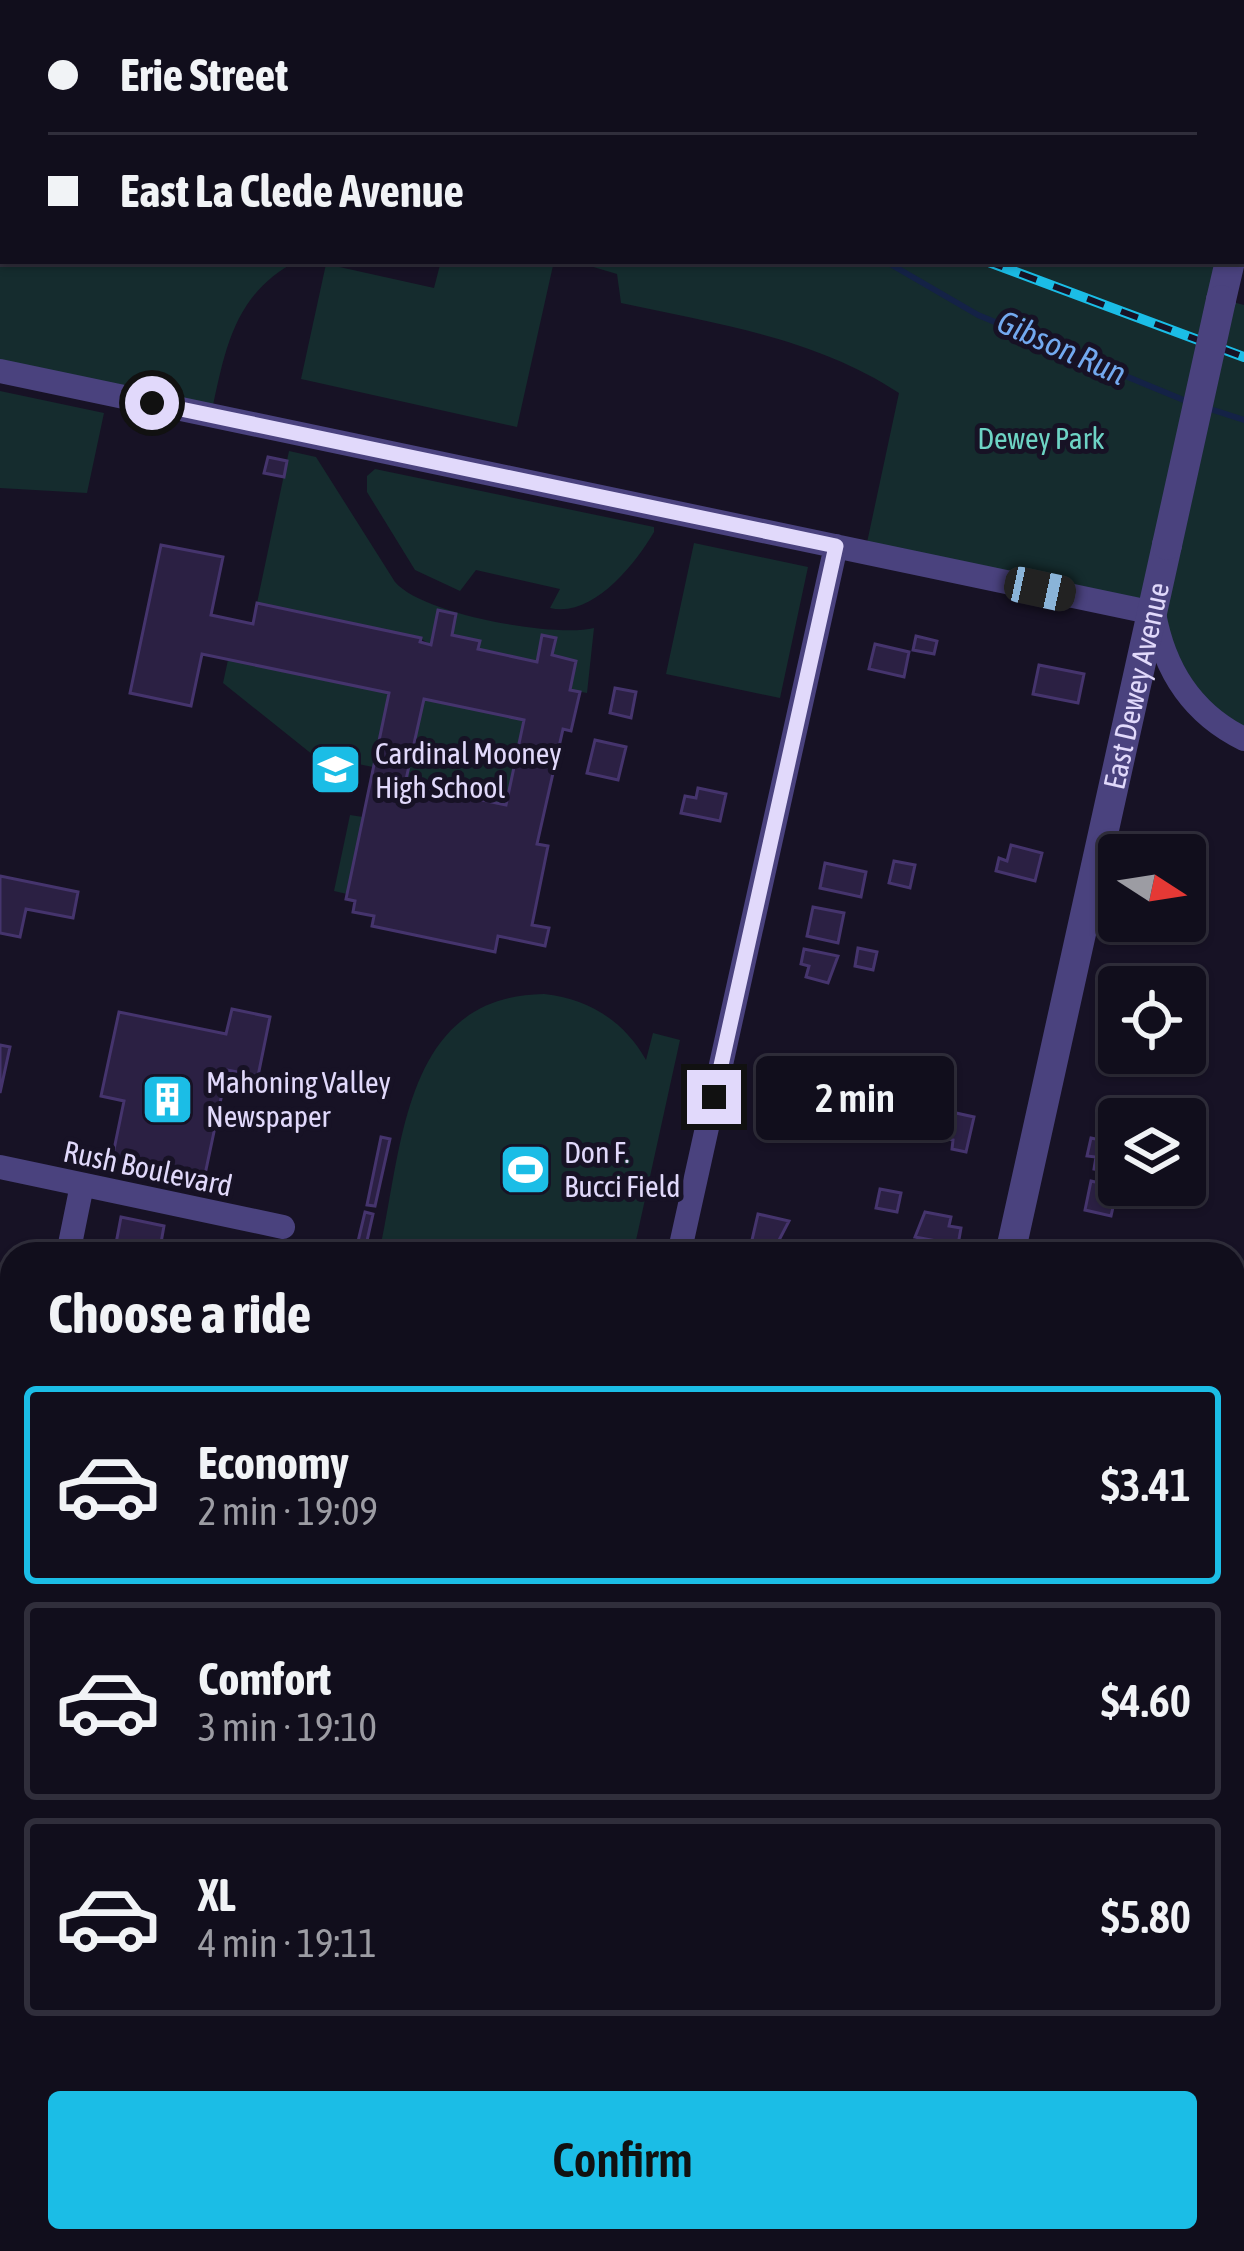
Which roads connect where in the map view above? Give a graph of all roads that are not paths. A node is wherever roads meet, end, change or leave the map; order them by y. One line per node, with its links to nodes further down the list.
1 (1229, 264): 4 (street, East Dewey Avenue, bridge)
2 (0, 371): 3 (street)
3 (836, 546): 4 (street); 10 (street)
4 (1154, 613): 5 (street); 11 (street, East Dewey Avenue)
5 (1244, 739)
6 (0, 1167): 7 (street, Rush Boulevard)
7 (82, 1184): 8 (street, Rush Boulevard); 9 (street)
8 (284, 1227)
9 (70, 1242)
10 (682, 1242)
11 (1013, 1242)

